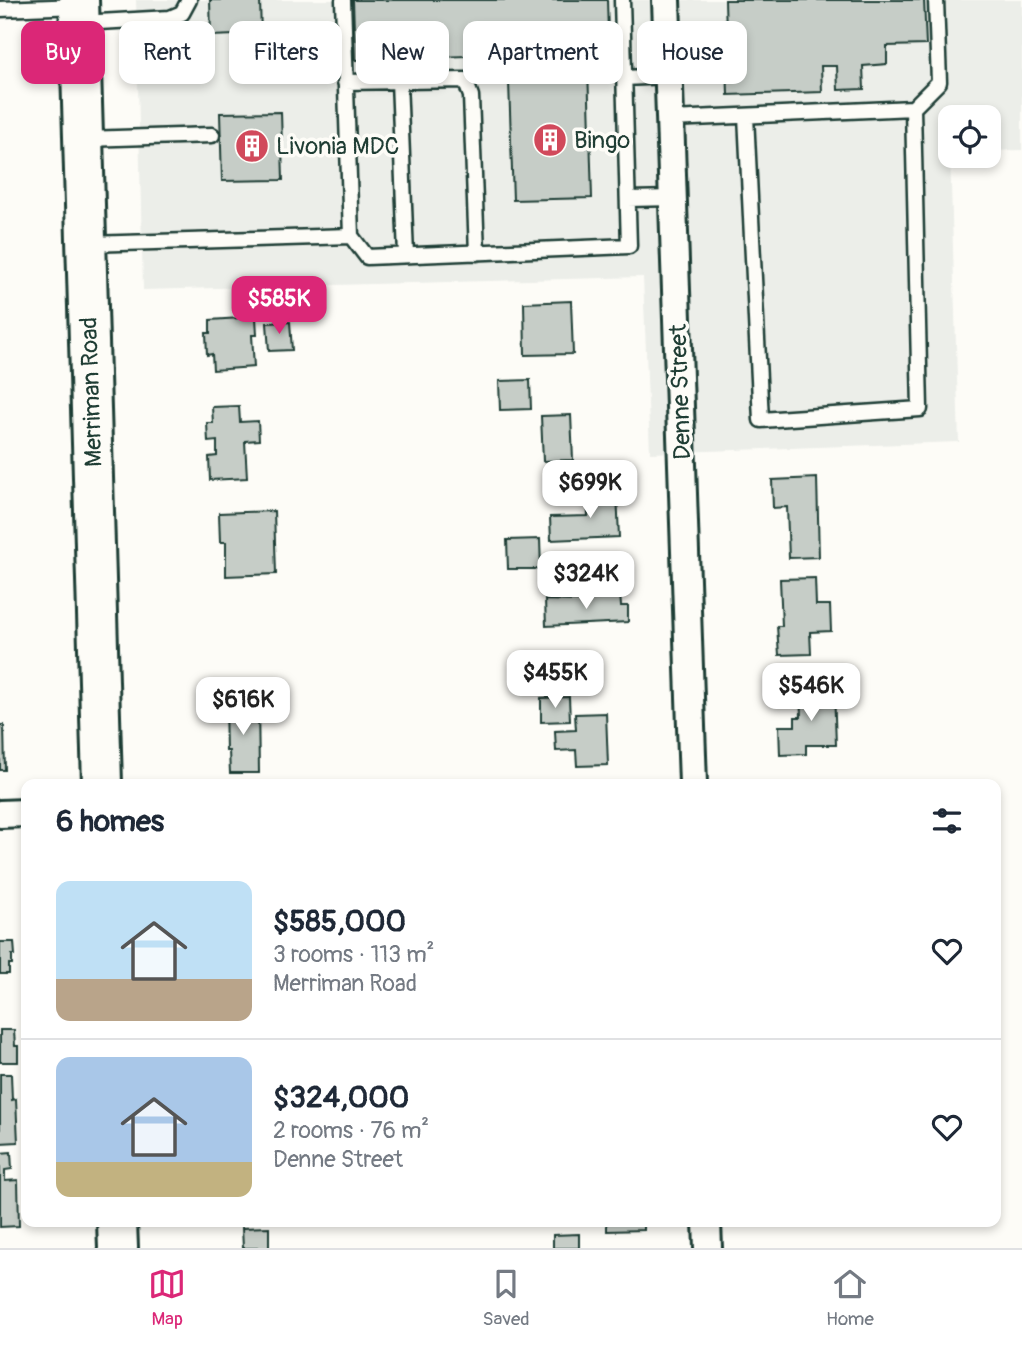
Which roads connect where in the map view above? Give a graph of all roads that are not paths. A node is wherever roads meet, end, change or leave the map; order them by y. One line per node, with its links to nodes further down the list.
1 (189, 0): 7 (lane)
2 (342, 0): 12 (lane)
3 (622, 0): 10 (lane)
4 (666, 0): 8 (street, Denne Street)
5 (936, 0): 16 (lane)
6 (0, 9): 7 (lane)
7 (79, 10): 20 (main road, Merriman Road)
8 (667, 21)
9 (637, 77): 10 (lane)
10 (624, 78): 22 (lane)
11 (449, 80): 25 (lane)
12 (345, 82): 13 (lane); 23 (lane)
13 (356, 82)
14 (399, 84): 26 (lane)
15 (669, 84): 18 (street, Denne Street)
16 (913, 108): 17 (lane); 17 (lane)
17 (746, 116): 18 (lane)
18 (671, 119): 21 (street, Denne Street)
19 (212, 135): 20 (lane)
20 (83, 139): 24 (main road, Merriman Road)
21 (674, 198): 22 (lane); 28 (street, Denne Street)
22 (628, 199): 25 (lane)
23 (351, 236): 24 (lane); 26 (lane)
24 (87, 244): 27 (main road, Merriman Road)
25 (477, 253): 26 (lane)
26 (406, 255)
27 (102, 779)
28 (693, 779)
29 (21, 813): 30 (street)
30 (0, 814)
31 (117, 1227): 33 (main road)
32 (707, 1227): 34 (street)
33 (118, 1248)
34 (708, 1248)

